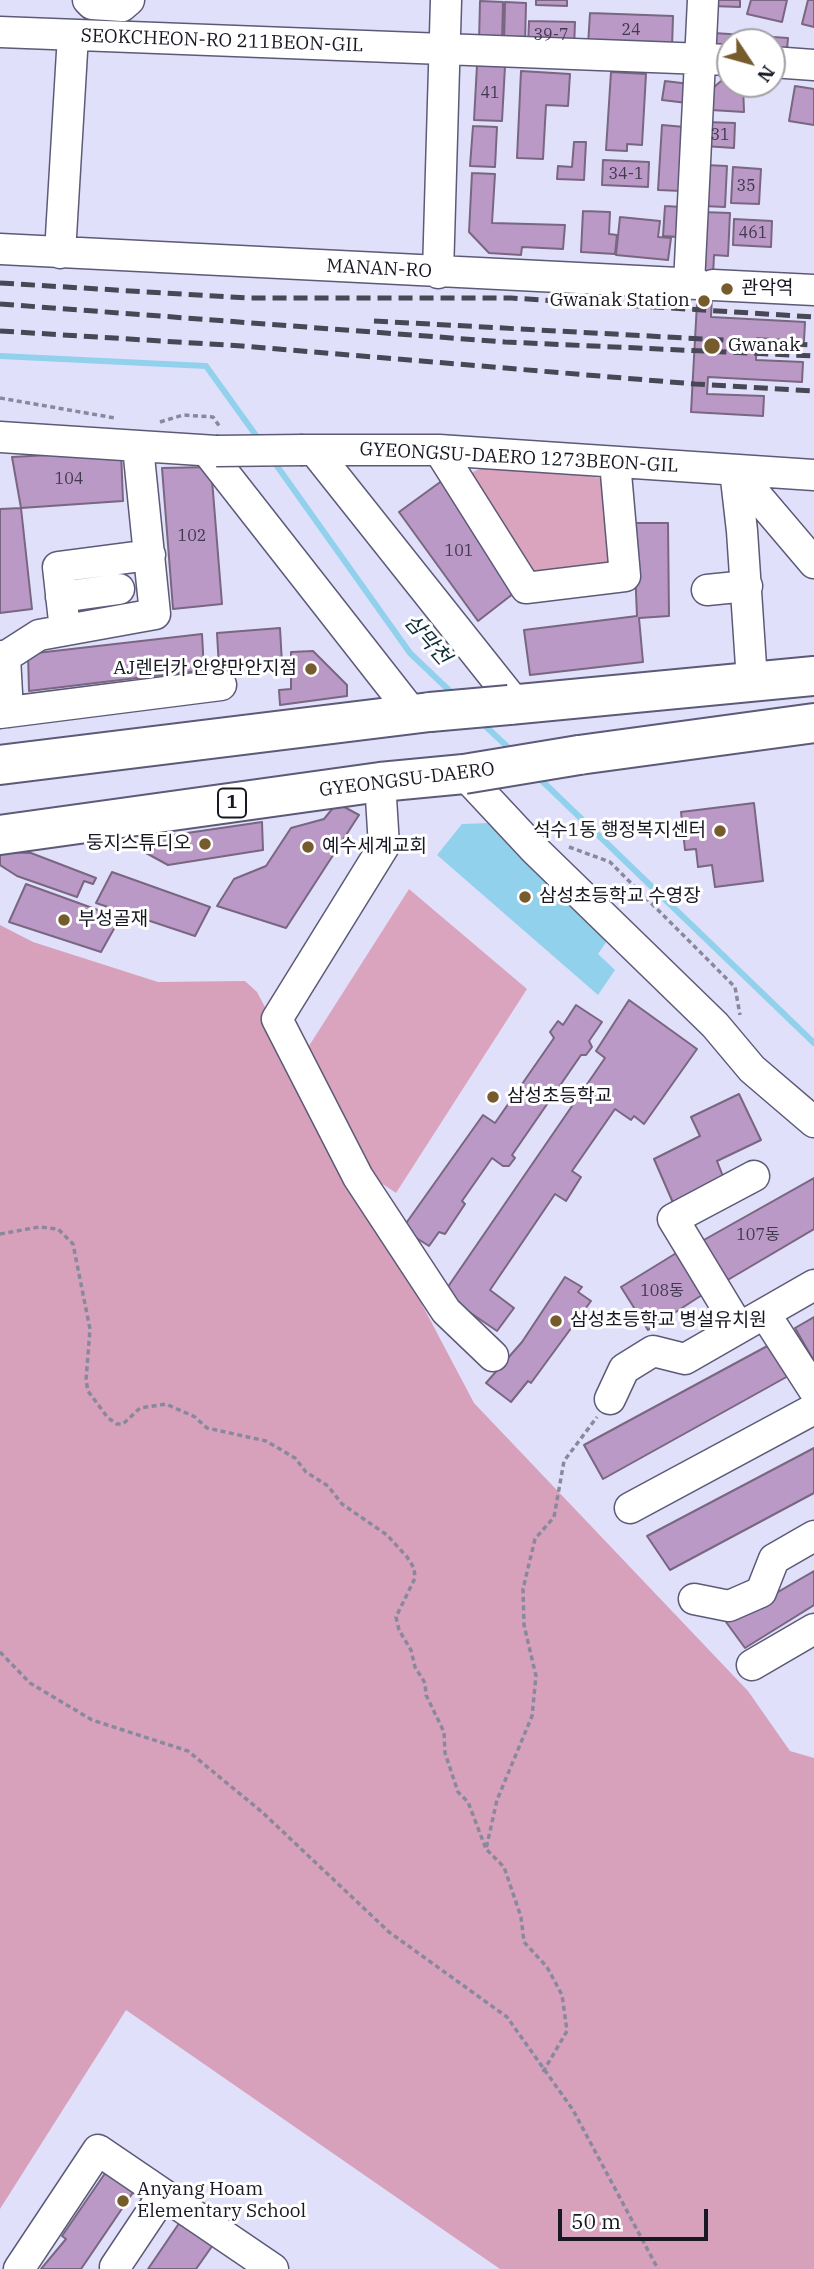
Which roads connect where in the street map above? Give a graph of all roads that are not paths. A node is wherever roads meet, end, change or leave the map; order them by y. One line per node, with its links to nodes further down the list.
1 (88, 0): 2 (street)
2 (129, 0)
3 (446, 0): 7 (street)
4 (703, 0): 8 (street)
5 (0, 32): 6 (street, SEOKCHEON-RO 211BEON-GIL)
6 (73, 35): 7 (street, SEOKCHEON-RO 211BEON-GIL); 13 (street)
7 (444, 49): 8 (street, SEOKCHEON-RO 211BEON-GIL); 14 (street)
8 (700, 59): 9 (street, SEOKCHEON-RO 211BEON-GIL); 15 (street)
9 (716, 60)
10 (786, 63): 11 (street)
11 (814, 65)
12 (0, 249): 13 (street, MANAN-RO)
13 (60, 253): 14 (street, MANAN-RO)
14 (438, 272): 15 (street, MANAN-RO)
15 (700, 284): 16 (street, MANAN-RO)
16 (814, 290)
17 (0, 437): 18 (street)
18 (138, 447): 21 (street); 26 (street)
19 (309, 450): 20 (street, GYEONGSU-DAERO 1273BEON-GIL); 21 (street, GYEONGSU-DAERO 1273BEON-GIL, bridge); 37 (street)
20 (439, 450): 24 (street, GYEONGSU-DAERO 1273BEON-GIL); 24 (street)
21 (212, 451): 39 (street)
22 (492, 464): 24 (street)
23 (735, 470): 24 (street, GYEONGSU-DAERO 1273BEON-GIL); 25 (street, GYEONGSU-DAERO 1273BEON-GIL); 27 (street); 28 (street)
24 (616, 471)
25 (814, 475)
26 (150, 555): 31 (street); 32 (street)
27 (814, 563)
28 (747, 586): 30 (street); 35 (street)
29 (119, 589): 31 (street)
30 (707, 590)
31 (61, 597): 32 (street)
32 (65, 630): 33 (street)
33 (3, 656): 38 (street)
34 (814, 676): 35 (main road)
35 (752, 681): 37 (main road)
36 (220, 685): 38 (street)
37 (512, 704): 39 (main road, bridge)
38 (4, 712)
39 (422, 713): 41 (main road)
40 (814, 723): 42 (main road, GYEONGSU-DAERO / 1, bridge)
41 (0, 765)
42 (464, 774): 43 (main road, GYEONGSU-DAERO / 1); 45 (street)
43 (380, 782): 44 (main road, GYEONGSU-DAERO / 1); 50 (street)
44 (0, 835)
45 (814, 1122)
46 (754, 1176): 49 (street)
47 (814, 1285): 48 (street)
48 (765, 1314): 49 (street); 51 (street)
49 (739, 1328): 52 (street)
50 (493, 1356)
51 (814, 1390)
52 (610, 1399)
53 (814, 1409): 54 (street)
54 (631, 1508)
55 (814, 1536): 56 (street)
56 (694, 1599)
57 (814, 1629): 58 (street)
58 (751, 1665)
59 (163, 2194): 60 (street); 61 (street); 62 (street)
60 (115, 2267)
61 (19, 2269)
62 (273, 2269)

